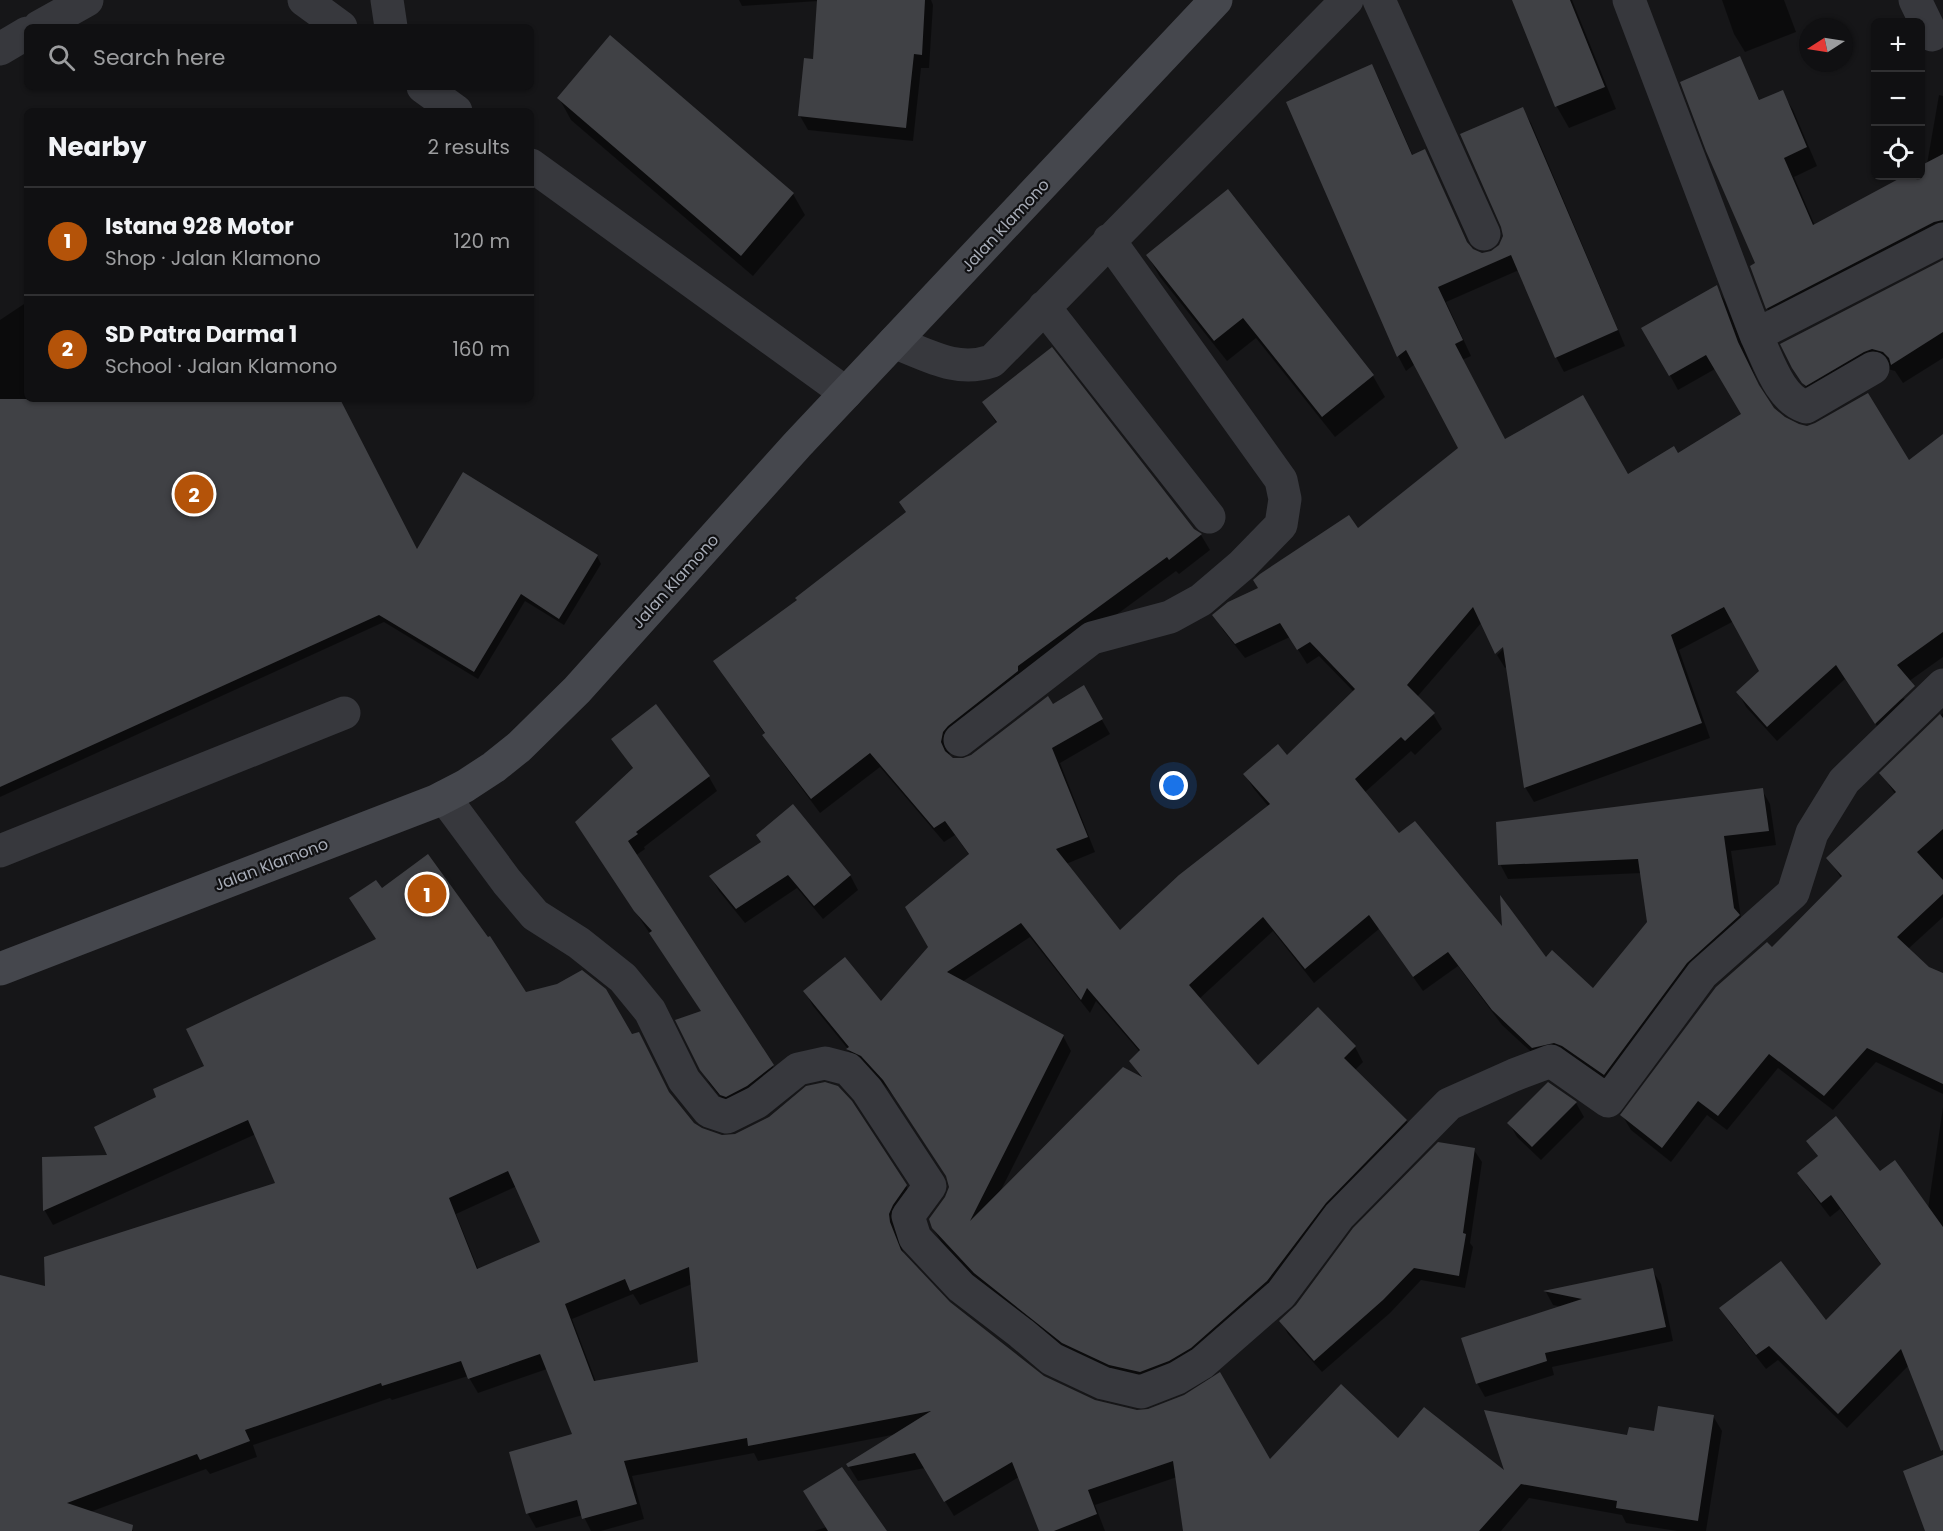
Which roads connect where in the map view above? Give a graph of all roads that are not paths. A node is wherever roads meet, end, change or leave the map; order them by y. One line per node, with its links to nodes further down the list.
1 (87, 0): 9 (street)
2 (304, 0): 10 (street)
3 (387, 0): 11 (street)
4 (1216, 0): 23 (main road, Jalan Klamono)
5 (1347, 0): 20 (street)
6 (1379, 0): 18 (street)
7 (1629, 0): 22 (street)
8 (1915, 0): 13 (street)
9 (44, 24)
10 (337, 24)
11 (391, 24)
12 (24, 35): 14 (street)
13 (1932, 35)
14 (0, 49)
15 (427, 90): 16 (street)
16 (452, 108)
17 (534, 167): 25 (street)
18 (1484, 234)
19 (1943, 239): 22 (street)
20 (1109, 240): 21 (street); 29 (street)
21 (1044, 307): 23 (street); 26 (street)
22 (1756, 335): 24 (street)
23 (894, 342): 25 (main road, Jalan Klamono)
24 (1873, 368)
25 (846, 393): 30 (main road, Jalan Klamono)
26 (1209, 517)
27 (1943, 685): 30 (street)
28 (344, 713): 31 (street)
29 (960, 740)
30 (444, 797): 32 (main road, Jalan Klamono)
31 (0, 851)
32 (0, 969)

